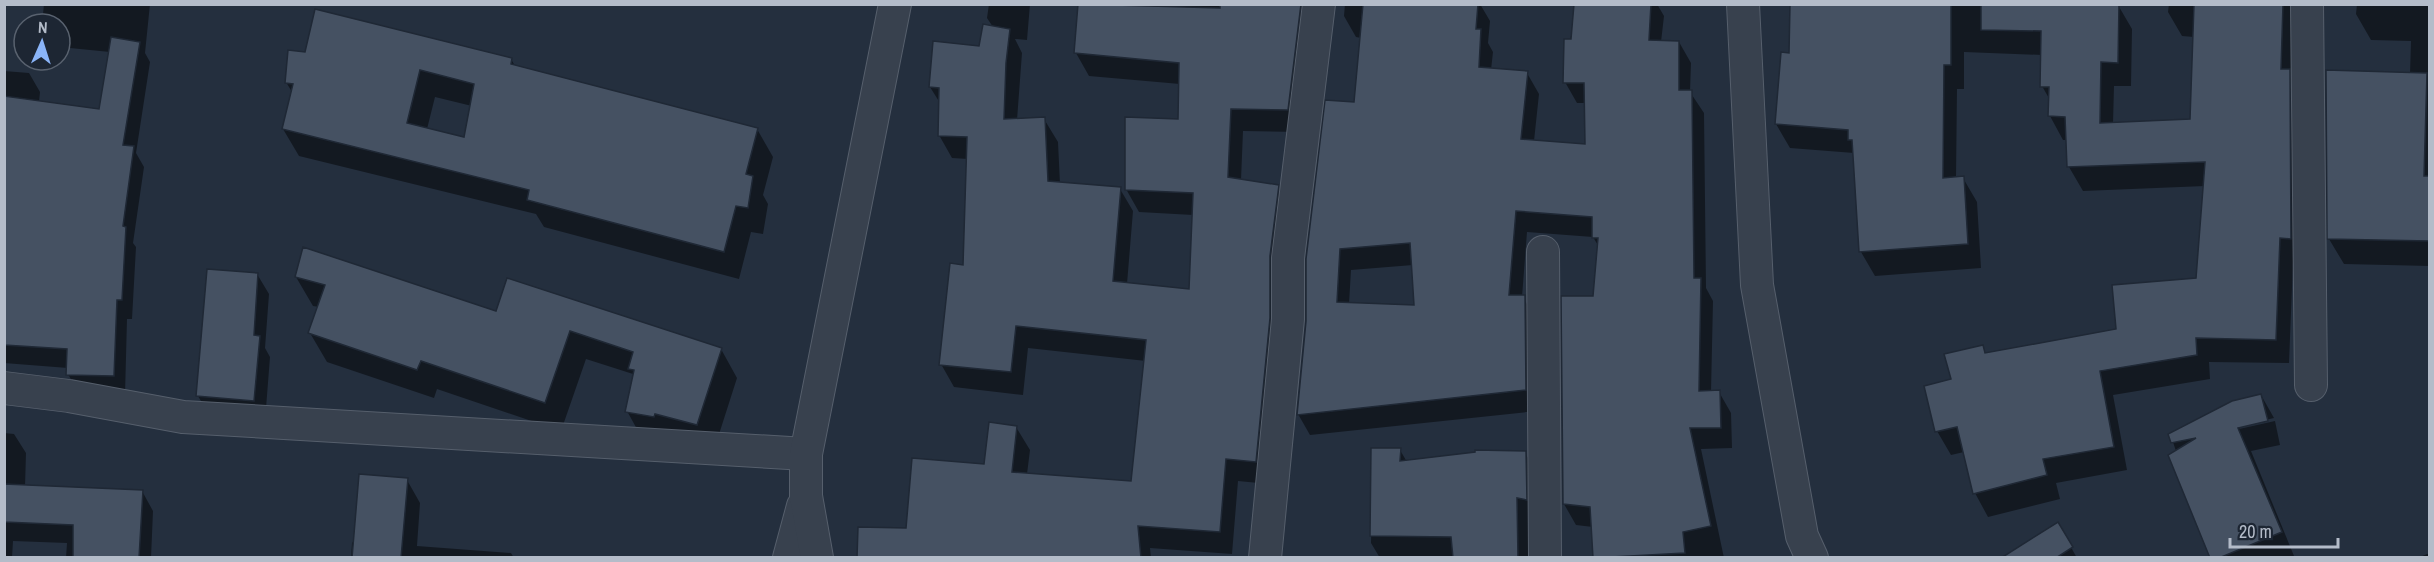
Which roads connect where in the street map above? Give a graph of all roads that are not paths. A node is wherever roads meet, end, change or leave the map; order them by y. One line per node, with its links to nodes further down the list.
1 (895, 4): 8 (street)
2 (1319, 4): 12 (street)
3 (1743, 4): 14 (street)
4 (2307, 4): 6 (street)
5 (1543, 252): 13 (street)
6 (2311, 386)
7 (4, 388): 8 (street)
8 (806, 454): 9 (street)
9 (806, 496): 10 (street); 11 (street)
10 (789, 558)
11 (817, 558)
12 (1265, 558)
13 (1545, 558)
14 (1812, 558)

